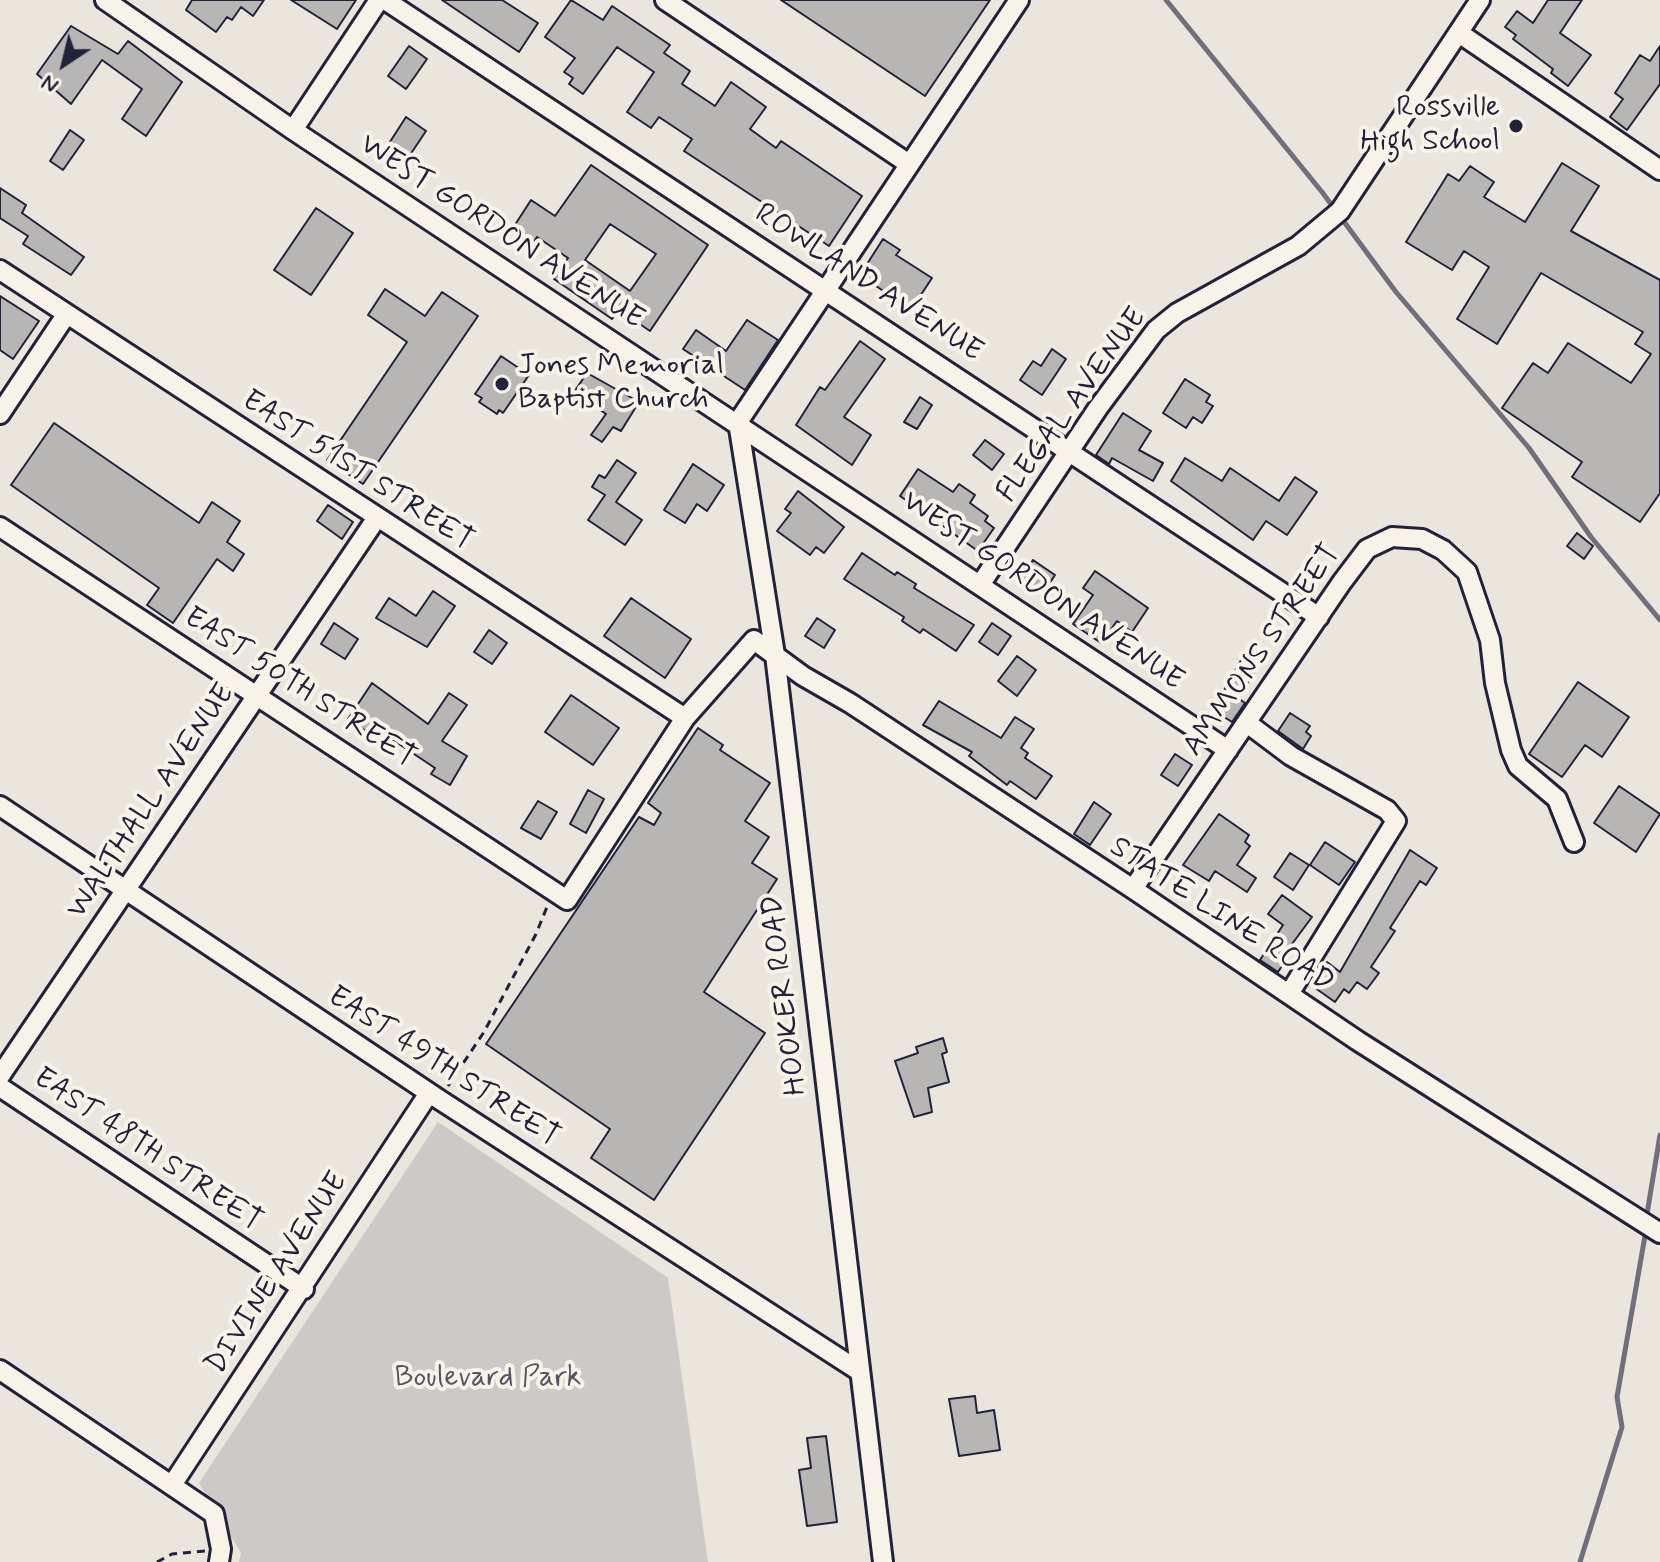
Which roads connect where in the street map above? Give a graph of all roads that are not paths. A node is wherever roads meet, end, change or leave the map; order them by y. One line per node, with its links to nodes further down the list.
1 (105, 0): 8 (street, WEST GORDON AVENUE)
2 (379, 0): 8 (street)
3 (385, 0): 12 (street, ROWLAND AVENUE)
4 (665, 0): 9 (street)
5 (1019, 0): 9 (street)
6 (1480, 0): 7 (street, FLEGAL AVENUE)
7 (1459, 33): 10 (street); 16 (street, FLEGAL AVENUE)
8 (293, 130): 15 (street, WEST GORDON AVENUE)
9 (909, 164): 12 (street)
10 (1660, 170)
11 (0, 270): 13 (street, EAST 51ST STREET)
12 (826, 289): 15 (street); 16 (street, ROWLAND AVENUE)
13 (66, 315): 14 (street); 17 (street, EAST 51ST STREET)
14 (0, 414)
15 (738, 422): 19 (street, WEST GORDON AVENUE); 21 (street, HOOKER ROAD)
16 (1070, 451): 19 (street, FLEGAL AVENUE); 20 (street, ROWLAND AVENUE)
17 (376, 519): 22 (street, WALTHALL AVENUE); 23 (street, EAST 51ST STREET)
18 (0, 527): 22 (street, EAST 50TH STREET)
19 (980, 585): 25 (street, WEST GORDON AVENUE)
20 (1319, 617): 24 (street, AMMONS STREET); 27 (street, AMMONS STREET)
21 (775, 655): 23 (street, STATE LINE ROAD); 28 (street, STATE LINE ROAD); 37 (street, HOOKER ROAD)
22 (259, 695): 23 (street, EAST 50TH STREET); 29 (street, WALTHALL AVENUE)
23 (685, 718)
24 (1247, 723): 25 (street, AMMONS STREET); 30 (street)
25 (1228, 750): 28 (street, AMMONS STREET)
26 (0, 806): 29 (street, EAST 49TH STREET)
27 (1574, 842)
28 (1133, 889): 30 (street, STATE LINE ROAD)
29 (125, 890): 31 (street, WALTHALL AVENUE); 33 (street, EAST 49TH STREET)
30 (1289, 994): 34 (street, STATE LINE ROAD)
31 (0, 1076)
32 (0, 1087): 35 (street, EAST 48TH STREET)
33 (434, 1096): 35 (street, DIVINE AVENUE); 37 (street, EAST 49TH STREET)
34 (1660, 1233)
35 (304, 1289): 38 (street, DIVINE AVENUE)
36 (0, 1370): 38 (street)
37 (859, 1371): 40 (street, HOOKER ROAD)
38 (172, 1485): 39 (street)
39 (220, 1556)
40 (883, 1562)

